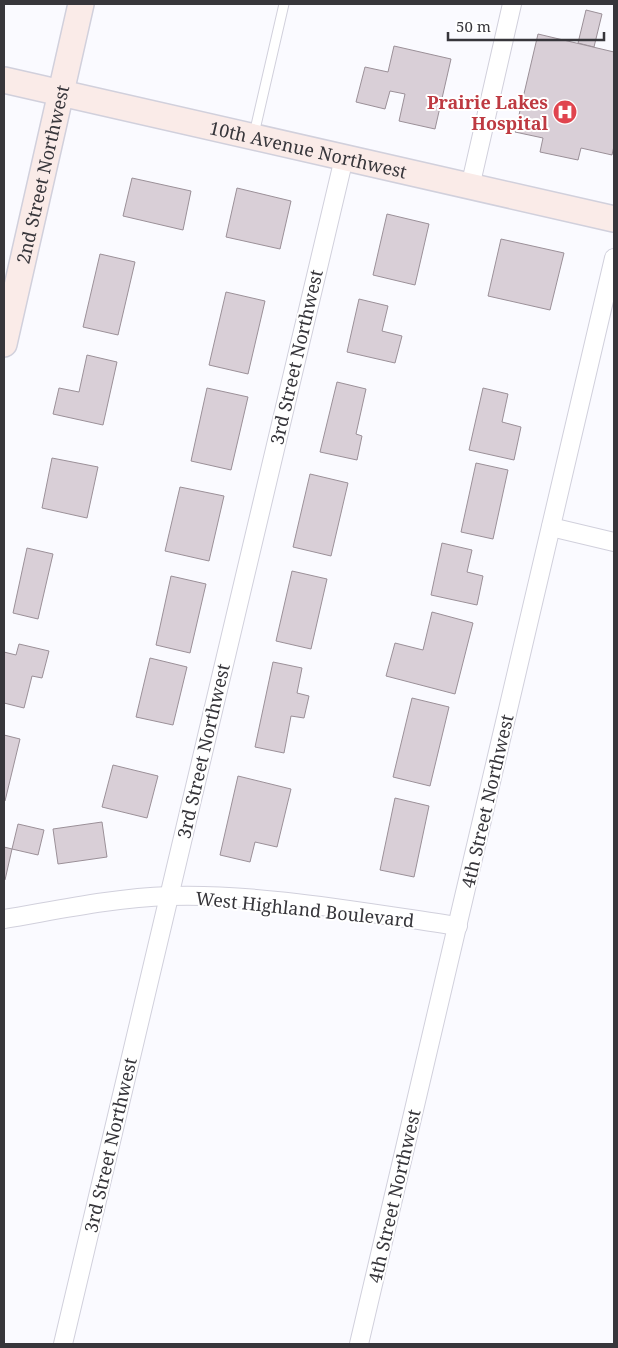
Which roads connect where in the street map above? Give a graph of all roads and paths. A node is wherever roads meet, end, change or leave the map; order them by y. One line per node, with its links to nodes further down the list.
1 (81, 4): 5 (street, 2nd Street Northwest)
2 (284, 4): 6 (lane)
3 (512, 4): 8 (street)
4 (4, 80): 5 (street, 10th Avenue Northwest)
5 (60, 93): 6 (street, 10th Avenue Northwest); 11 (street, 2nd Street Northwest)
6 (253, 137): 7 (street, 10th Avenue Northwest)
7 (344, 158): 8 (street, 10th Avenue Northwest); 14 (street, 3rd Street Northwest)
8 (470, 187): 9 (street, 10th Avenue Northwest)
9 (614, 219)
10 (614, 258): 12 (street, 4th Street Northwest)
11 (4, 344)
12 (552, 527): 13 (street); 16 (street, 4th Street Northwest)
13 (614, 542)
14 (168, 896): 15 (street, West Highland Boulevard); 16 (street, West Highland Boulevard); 17 (street, 3rd Street Northwest)
15 (4, 919)
16 (458, 926): 18 (street, 4th Street Northwest)
17 (62, 1344)
18 (360, 1344)

